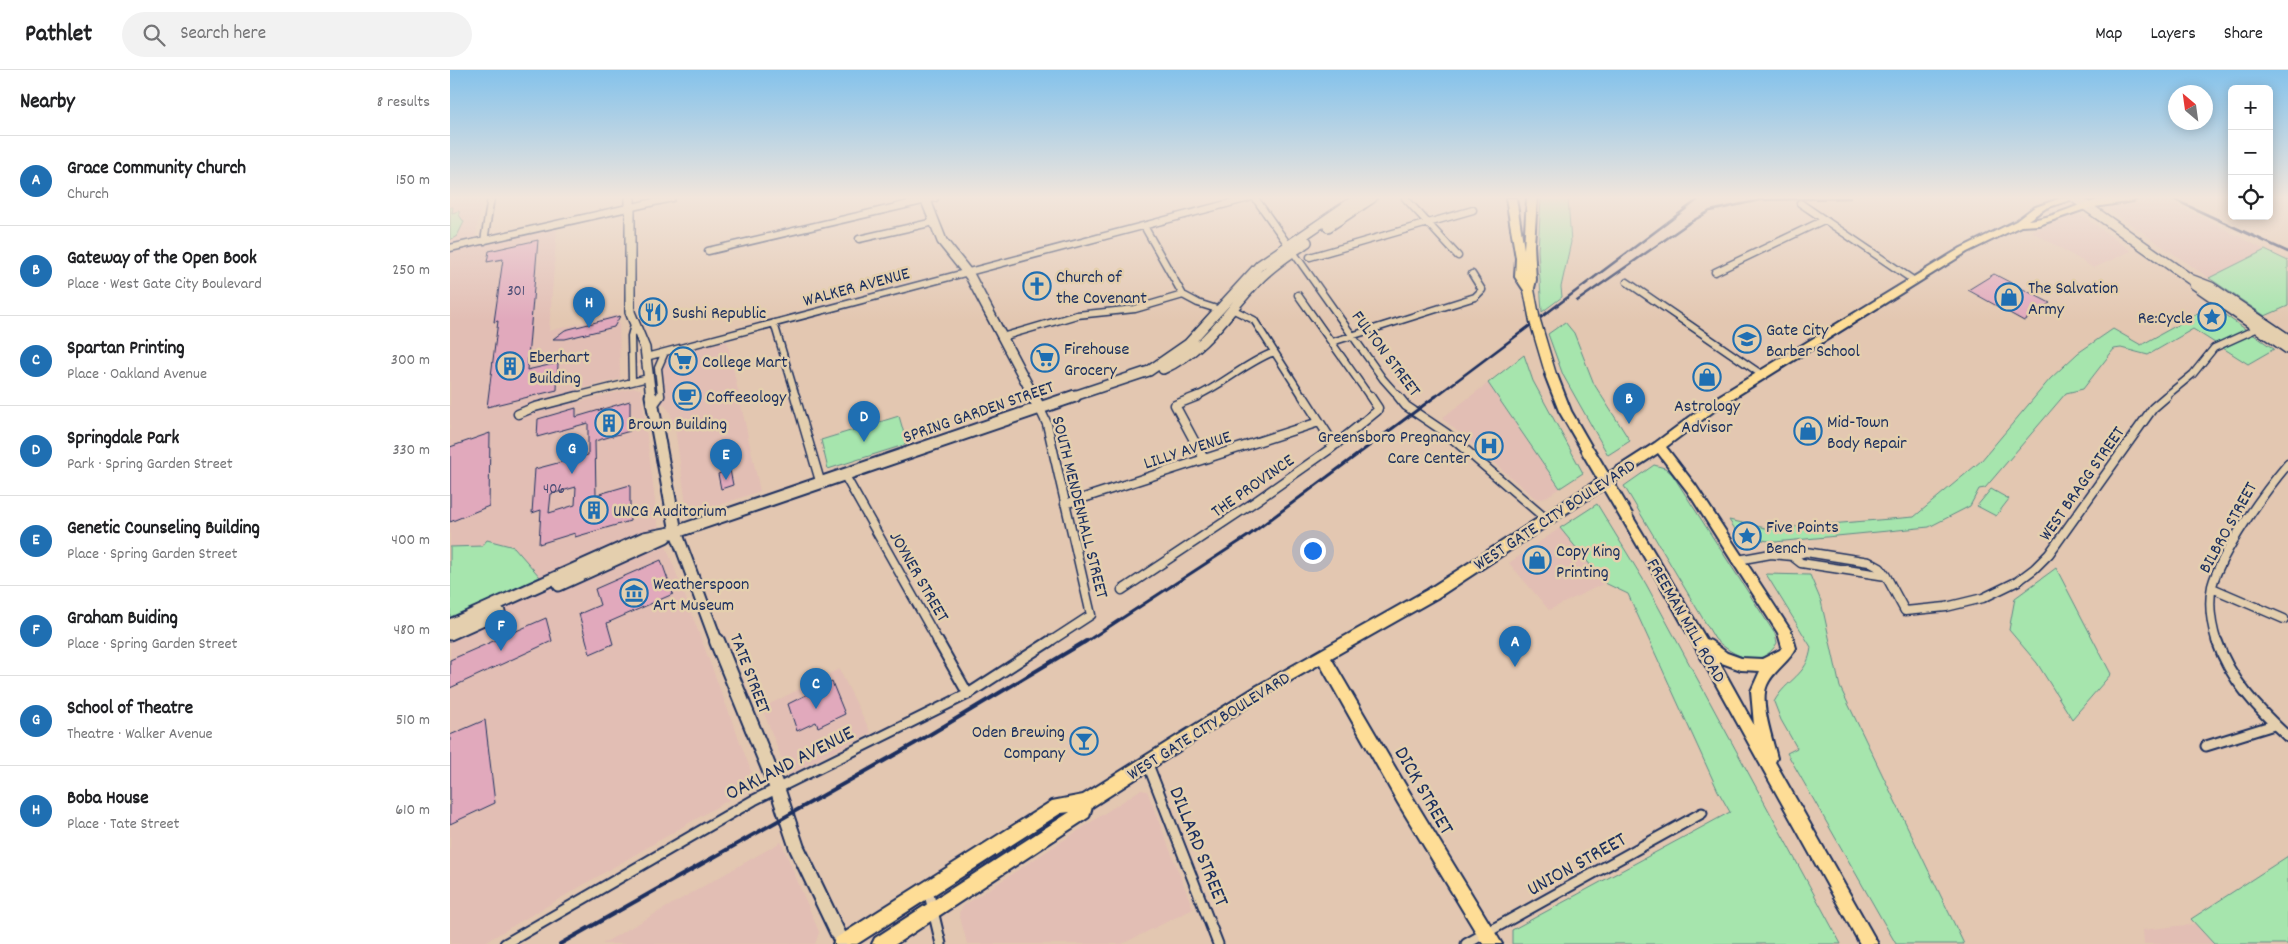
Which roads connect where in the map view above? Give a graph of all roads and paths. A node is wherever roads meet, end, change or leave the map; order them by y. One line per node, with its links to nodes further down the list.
1 (494, 239): 18 (street)
2 (630, 239): 36 (main road, TATE STREET)
3 (759, 239): 21 (street)
4 (941, 239): 24 (main road, SOUTH MENDENHALL STREET)
5 (1095, 239): 24 (street, WALKER AVENUE)
6 (1151, 239): 31 (street)
7 (1285, 239): 20 (street, FULTON STREET)
8 (1304, 239): 20 (main road, SPRING GARDEN STREET)
9 (1307, 239): 20 (main road, SPRING GARDEN STREET)
10 (1375, 239): 23 (street)
11 (1442, 239): 22 (street)
12 (1518, 239): 30 (main road, FREEMAN MILL ROAD)
13 (1529, 239): 30 (main road, FREEMAN MILL ROAD)
14 (1785, 239): 25 (street)
15 (1852, 239): 28 (street)
16 (1987, 239): 28 (main road, WEST GATE CITY BOULEVARD)
17 (2133, 239): 27 (main road)
18 (484, 241): 19 (street)
19 (450, 248)
20 (1292, 248): 33 (main road, SPRING GARDEN STREET); 34 (main road, SPRING GARDEN STREET); 38 (street, FULTON STREET)
21 (708, 251)
22 (1458, 256)
23 (1310, 257)
24 (966, 272): 35 (street, WALKER AVENUE); 39 (main road, SOUTH MENDENHALL STREET)
25 (1715, 272)
26 (1472, 274): 38 (street)
27 (2190, 279): 37 (main road); 40 (main road)
28 (1913, 280): 47 (main road, WEST GATE CITY BOULEVARD)
29 (1627, 282): 47 (street)
30 (1528, 289): 74 (main road, FREEMAN MILL ROAD, bridge)
31 (1183, 294): 33 (street); 39 (street)
32 (1298, 295): 41 (street, THE PROVINCE)
33 (1220, 310): 46 (main road, SPRING GARDEN STREET)
34 (1234, 310): 44 (street); 46 (main road, SPRING GARDEN STREET)
35 (774, 323): 43 (street, WALKER AVENUE); 59 (street)
36 (634, 325): 45 (main road, TATE STREET); 49 (street, TATE STREET)
37 (2256, 328): 42 (main road); 67 (street, WEST BRAGG STREET)
38 (1354, 335): 41 (street); 61 (street, FULTON STREET)
39 (1002, 337): 51 (main road, SOUTH MENDENHALL STREET)
40 (2288, 339)
41 (1332, 342): 54 (street, THE PROVINCE)
42 (2288, 349)
43 (664, 352): 45 (street, WALKER AVENUE); 50 (street)
44 (1274, 352): 53 (street); 56 (street)
45 (646, 357): 48 (main road, TATE STREET)
46 (1149, 371): 51 (main road, SPRING GARDEN STREET)
47 (1761, 374): 55 (main road, WEST GATE CITY BOULEVARD)
48 (648, 378): 49 (street); 50 (main road, TATE STREET)
49 (632, 382): 52 (street)
50 (652, 407): 62 (main road, TATE STREET)
51 (1040, 409): 58 (main road, SPRING GARDEN STREET); 60 (street, SOUTH MENDENHALL STREET)
52 (518, 414)
53 (1319, 422): 54 (street); 56 (street, LILLY AVENUE)
54 (1337, 444): 69 (street, THE PROVINCE)
55 (1658, 446): 61 (main road, WEST GATE CITY BOULEVARD); 65 (main road)
56 (1204, 459): 60 (street, LILLY AVENUE)
57 (2288, 464): 68 (street, BILBRO STREET)
58 (844, 474): 59 (main road, SPRING GARDEN STREET); 77 (street, JOYNER STREET)
59 (820, 481): 62 (main road, SPRING GARDEN STREET)
60 (1065, 504): 70 (street, SOUTH MENDENHALL STREET)
61 (1546, 520): 76 (main road, WEST GATE CITY BOULEVARD)
62 (676, 532): 72 (main road, SPRING GARDEN STREET); 73 (main road, SPRING GARDEN STREET); 83 (main road, TATE STREET)
63 (1792, 556): 64 (street); 65 (street); 66 (street)
64 (1832, 556): 66 (street); 67 (street)
65 (1738, 560): 75 (main road)
66 (1835, 568): 67 (street)
67 (1886, 576)
68 (2212, 588): 71 (street); 78 (street, BILBRO STREET)
69 (1122, 590)
70 (1091, 615): 77 (street, OAKLAND AVENUE)
71 (2284, 619)
72 (450, 625)
73 (450, 634)
74 (1695, 634): 75 (main road); 82 (main road, FREEMAN MILL ROAD)
75 (1789, 648): 82 (main road)
76 (1322, 655): 81 (main road, WEST GATE CITY BOULEVARD); 88 (main road, DICK STREET)
77 (968, 694): 83 (street, OAKLAND AVENUE)
78 (2274, 725): 79 (street, BILBRO STREET); 80 (street)
79 (2288, 737)
80 (2206, 746)
81 (1147, 762): 84 (main road, WEST GATE CITY BOULEVARD); 93 (street, DILLARD STREET)
82 (1771, 768): 95 (main road, FREEMAN MILL ROAD)
83 (777, 788): 89 (street, OAKLAND AVENUE); 90 (main road, TATE STREET)
84 (1086, 802): 86 (main road, WEST GATE CITY BOULEVARD); 87 (main road, WEST GATE CITY BOULEVARD)
85 (1702, 813): 88 (street, UNION STREET)
86 (928, 890): 87 (street); 90 (main road, WEST GATE CITY BOULEVARD)
87 (933, 910): 91 (main road, WEST GATE CITY BOULEVARD); 92 (street)
88 (1490, 939): 94 (street, UNION STREET)
89 (505, 944)
90 (842, 944)
91 (881, 944)
92 (941, 944)
93 (1218, 944)
94 (1466, 944)
95 (1869, 944)

